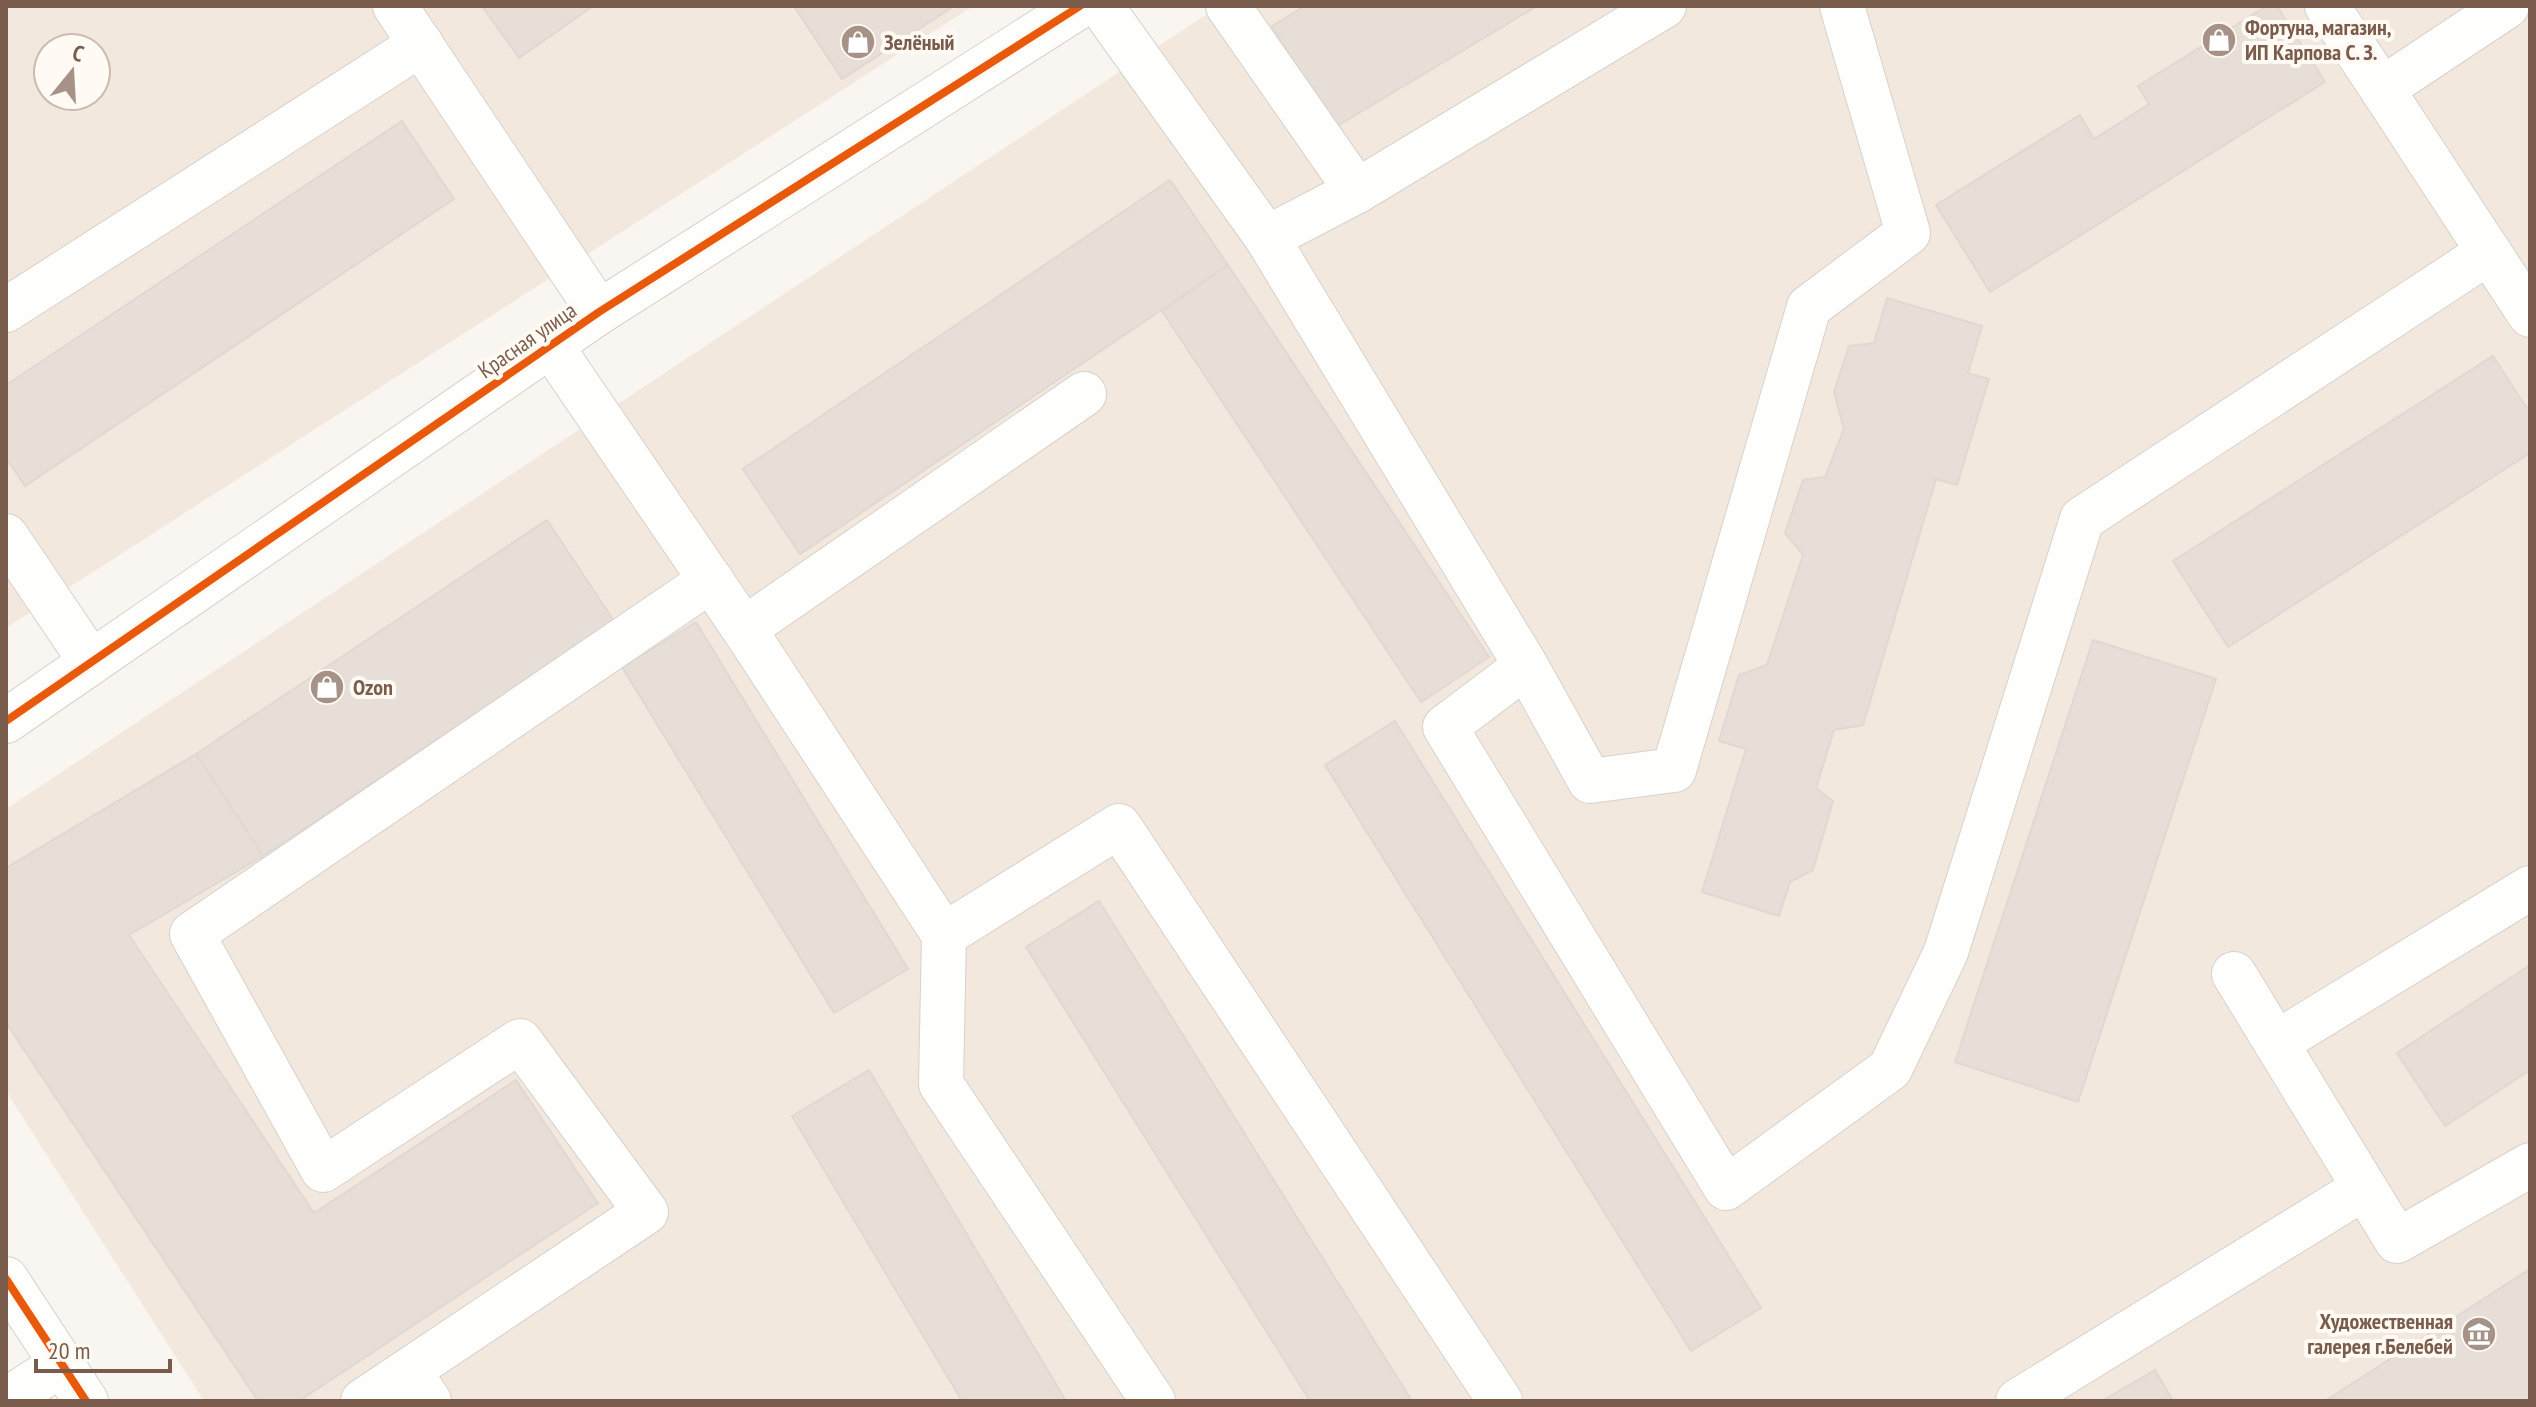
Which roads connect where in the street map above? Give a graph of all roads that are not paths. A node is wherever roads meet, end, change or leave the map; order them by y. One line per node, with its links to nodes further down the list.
1 (395, 6): 9 (street)
2 (1080, 6): 15 (street, Красная улица)
3 (1101, 6): 12 (street)
4 (1228, 6): 11 (street)
5 (1664, 6): 11 (street)
6 (1842, 6): 24 (street)
7 (2327, 6): 10 (street)
8 (2507, 6): 10 (street)
9 (421, 44): 14 (street); 15 (street)
10 (2382, 89): 13 (street)
11 (1357, 191): 12 (street)
12 (1267, 238): 24 (street)
13 (2489, 252): 16 (street); 24 (street)
14 (6, 310)
15 (599, 312): 17 (street, Красная улица)
16 (2530, 315)
17 (551, 346): 20 (street); 23 (street, Красная улица)
18 (1084, 394): 22 (street)
19 (6, 536): 21 (street)
20 (711, 580): 22 (street); 34 (street)
21 (26, 592): 23 (street)
22 (744, 629): 27 (street)
23 (91, 662): 25 (street, Красная улица)
24 (1526, 666)
25 (6, 721)
26 (2530, 888): 29 (street)
27 (944, 935): 38 (street); 39 (street)
28 (2234, 974): 29 (street)
29 (2276, 1043): 31 (street)
30 (2526, 1175): 31 (street)
31 (2364, 1188): 40 (street)
32 (6, 1279): 33 (street)
33 (62, 1364): 35 (street); 36 (street)
34 (419, 1386): 37 (street)
35 (6, 1400)
36 (86, 1401)
37 (363, 1401)
38 (1153, 1401)
39 (1500, 1401)
40 (2018, 1401)

